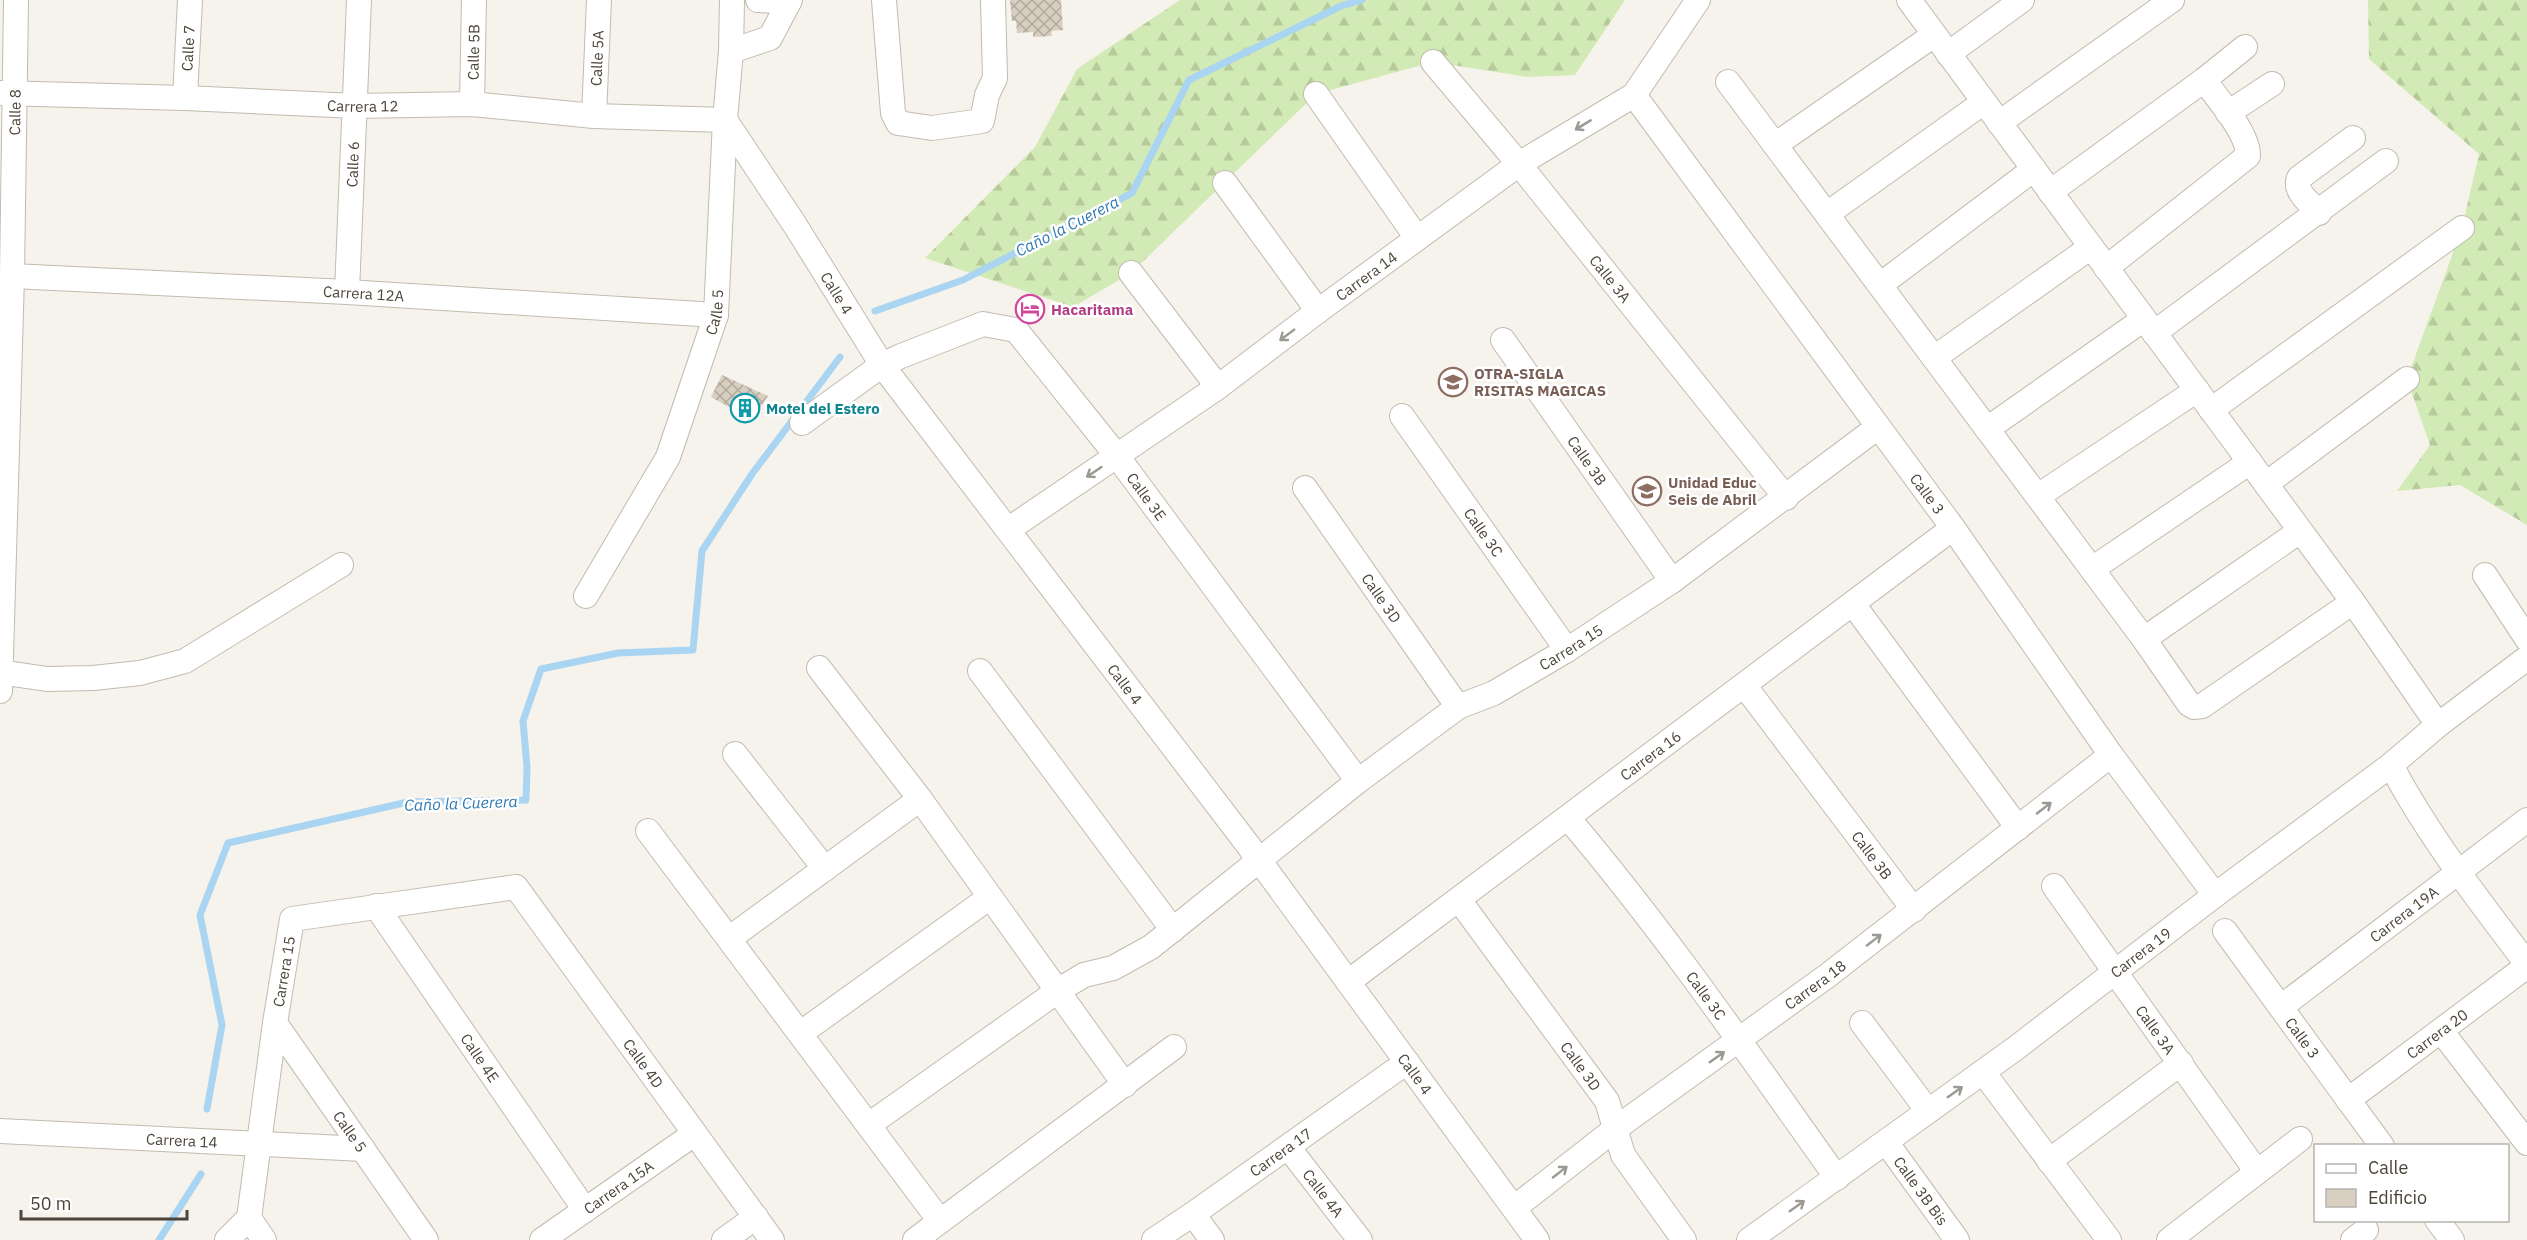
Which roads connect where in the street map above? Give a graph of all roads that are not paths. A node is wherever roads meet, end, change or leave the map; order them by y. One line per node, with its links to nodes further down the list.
1 (16, 0): 23 (street, Calle 8)
2 (190, 0): 26 (street, Calle 7)
3 (359, 0): 29 (street, Calle 6)
4 (474, 0): 28 (street, Calle 5B)
5 (599, 0): 31 (street, Calle 5A)
6 (732, 0): 17 (street, Calle 5)
7 (758, 0): 14 (street)
8 (884, 0): 9 (street)
9 (993, 0)
10 (1698, 0): 25 (street, Carrera 14)
11 (1909, 0): 15 (street)
12 (2022, 0): 18 (street)
13 (2172, 0): 33 (street)
14 (789, 1): 17 (street)
15 (1934, 35): 18 (street); 35 (street)
16 (2245, 47): 20 (street)
17 (731, 51): 32 (street, Calle 5)
18 (1948, 54): 27 (street)
19 (1432, 62): 37 (street, Calle 3A)
20 (2204, 80): 30 (street); 40 (street)
21 (1728, 82): 35 (street)
22 (2272, 84): 30 (street)
23 (7, 93): 26 (street, Carrera 12); 48 (street, Calle 8)
24 (1316, 94): 44 (street)
25 (1634, 95): 37 (street, Carrera 14, one-way to 37); 63 (street, Calle 3)
26 (185, 98): 29 (street, Carrera 12)
27 (1984, 102): 33 (street); 42 (street)
28 (472, 104): 29 (street, Carrera 12); 31 (street, Carrera 12)
29 (354, 106): 50 (street, Calle 6)
30 (2228, 113): 46 (street)
31 (594, 116): 32 (street, Carrera 12)
32 (725, 120): 52 (street, Calle 5); 56 (street, Calle 4)
33 (1999, 123): 38 (street)
34 (2353, 138): 41 (street)
35 (1775, 145): 42 (street)
36 (2386, 161): 41 (street)
37 (1519, 164): 44 (street, Carrera 14); 70 (street, Calle 3A)
38 (2034, 170): 40 (street); 49 (street)
39 (1225, 183): 51 (street)
40 (2050, 192): 45 (street)
41 (2319, 213): 53 (street)
42 (1827, 214): 49 (street)
43 (2462, 228): 60 (street)
44 (1417, 238): 51 (street, Carrera 14)
45 (2091, 247): 46 (street); 55 (street)
46 (2106, 268): 53 (street)
47 (1131, 273): 58 (street)
48 (12, 276): 50 (street, Carrera 12A); 87 (street, Calle 8)
49 (1880, 285): 55 (street)
50 (347, 292): 52 (street, Carrera 12A)
51 (1318, 311): 58 (street, Carrera 14, one-way to 58)
52 (716, 315): 78 (street, Calle 5)
53 (2149, 326): 59 (street); 64 (street)
54 (1503, 340): 77 (street, Calle 3B)
55 (1934, 358): 64 (street)
56 (882, 365): 62 (street, Calle 3E); 65 (street, Calle 3E); 72 (street, Calle 4)
57 (2407, 379): 67 (street)
58 (1218, 387): 65 (street, Carrera 14)
59 (2197, 390): 60 (street); 69 (street)
60 (2211, 410): 66 (street)
61 (1401, 416): 83 (street, Calle 3C)
62 (802, 423)
63 (1878, 427): 70 (street, Carrera 15); 71 (street, Calle 3)
64 (1987, 429): 69 (street)
65 (1117, 456): 72 (street, Carrera 14, one-way to 72); 95 (street, Calle 3E)
66 (2250, 462): 67 (street); 75 (street)
67 (2266, 484): 73 (street)
68 (1305, 488): 90 (street, Calle 3D)
69 (2038, 496): 75 (street)
70 (1786, 498): 77 (street, Carrera 15)
71 (1953, 528): 80 (street, Carrera 16); 93 (street, Calle 3)
72 (1009, 529): 101 (street, Calle 4)
73 (2300, 531): 79 (street); 81 (street)
74 (341, 565): 87 (street)
75 (2092, 569): 81 (street)
76 (2485, 575): 82 (street)
77 (1672, 580): 83 (street, Carrera 15)
78 (586, 596)
79 (2353, 602): 81 (street); 91 (street)
80 (1853, 604): 88 (street, Carrera 16); 99 (street)
81 (2144, 639)
82 (2527, 639)
83 (1566, 650): 90 (street, Carrera 15)
84 (2527, 658): 91 (street, Carrera 19)
85 (819, 668): 96 (street)
86 (980, 671): 111 (street)
87 (0, 672): 89 (street, Calle 8)
88 (1744, 686): 97 (street, Carrera 16); 110 (street, Calle 3B)
89 (0, 691)
90 (1458, 707): 95 (street, Carrera 15)
91 (2438, 725): 94 (street, Carrera 19)
92 (735, 754): 102 (street)
93 (2111, 755): 99 (street, Carrera 18, one-way to 93); 106 (street, Calle 3)
94 (2391, 765): 103 (street); 106 (street, Carrera 19)
95 (1358, 781): 101 (street, Carrera 15)
96 (920, 799): 102 (street); 107 (street)
97 (1568, 818): 108 (street, Carrera 16); 123 (street, Calle 3C)
98 (2527, 820): 103 (street, Carrera 19A)
99 (2018, 828): 110 (street, Carrera 18)
100 (648, 831): 113 (street)
101 (1260, 861): 111 (street, Carrera 15); 116 (street, Calle 4)
102 (825, 869): 113 (street)
103 (2459, 873): 114 (street); 118 (street, Carrera 19A)
104 (2054, 886): 115 (street, Calle 3A)
105 (516, 887): 109 (street, Carrera 15); 135 (street, Calle 4D)
106 (2215, 895): 115 (street, Carrera 19)
107 (990, 897): 117 (street); 122 (street)
108 (1459, 900): 116 (street, Carrera 16); 133 (street, Calle 3D)
109 (376, 906): 119 (street, Carrera 15); 147 (street, Calle 4E)
110 (1914, 909): 123 (street, Carrera 18, one-way to 110)
111 (1173, 930): 117 (street, Carrera 15)
112 (2225, 931): 118 (street, Calle 3)
113 (730, 938): 122 (street)
114 (2527, 965): 121 (street, Carrera 20)
115 (2115, 971): 126 (street, Calle 3A); 127 (street, Carrera 19)
116 (1348, 982): 125 (street, Calle 4)
117 (1059, 990): 128 (street); 132 (street, Carrera 15)
118 (2281, 1007): 129 (street, Calle 3)
119 (275, 1023): 139 (street, Carrera 15); 142 (street, Calle 5)
120 (1862, 1023): 130 (street)
121 (2442, 1032): 129 (street, Carrera 20); 131 (street)
122 (801, 1033): 132 (street)
123 (1740, 1041): 133 (street, Carrera 18, one-way to 123); 145 (street, Calle 3C)
124 (1174, 1047): 128 (street)
125 (1407, 1062): 141 (street, Carrera 17); 146 (street, Calle 4)
126 (2181, 1063): 143 (street); 144 (street, Calle 3A)
127 (1983, 1072): 130 (street, Carrera 19, one-way to 127); 143 (street)
128 (1125, 1085): 151 (street)
129 (2348, 1100): 140 (street, Calle 3)
130 (1928, 1111): 137 (street, Carrera 19)
131 (2520, 1118): 138 (street)
132 (870, 1124): 151 (street)
133 (1615, 1129): 146 (street, Carrera 18, one-way to 133); 165 (street, Calle 3D)
134 (0, 1131): 139 (street, Carrera 14)
135 (694, 1134): 147 (street, Carrera 15A); 149 (street, Calle 4D)
136 (2300, 1139): 144 (street)
137 (1886, 1142): 145 (street, Carrera 19); 153 (street, Calle 3B Bis)
138 (2527, 1143)
139 (259, 1144): 142 (street, Carrera 14); 150 (street, Carrera 15)
140 (2381, 1144)
141 (1288, 1147): 148 (street, Carrera 17); 163 (street, Calle 4A)
142 (363, 1149): 156 (street, Calle 5)
143 (2049, 1161): 167 (street)
144 (2257, 1172): 168 (street)
145 (1837, 1178): 166 (street, Carrera 19, one-way to 145)
146 (1514, 1208): 164 (street, Calle 4)
147 (585, 1210): 157 (street, Carrera 15A)
148 (1193, 1214): 161 (street, Carrera 17); 162 (street)
149 (756, 1217): 158 (street); 159 (street, Calle 4D)
150 (249, 1218): 154 (street); 155 (street)
151 (940, 1221): 160 (street)
152 (2439, 1222): 169 (street)
153 (1954, 1239)
154 (227, 1240)
155 (264, 1240)
156 (426, 1240)
157 (542, 1240)
158 (724, 1240)
159 (772, 1240)
160 (915, 1240)
161 (1154, 1240)
162 (1212, 1240)
163 (1360, 1240)
164 (1537, 1240)
165 (1684, 1240)
166 (1749, 1240)
167 (2109, 1240)
168 (2169, 1240)
169 (2452, 1240)

